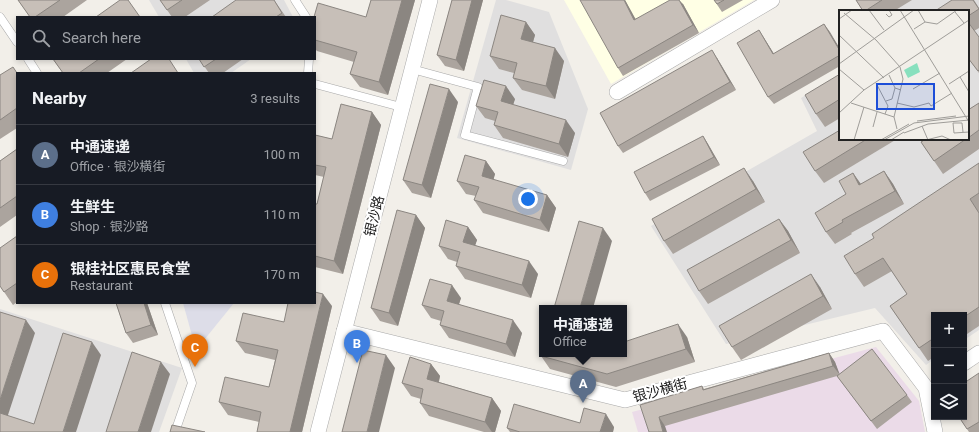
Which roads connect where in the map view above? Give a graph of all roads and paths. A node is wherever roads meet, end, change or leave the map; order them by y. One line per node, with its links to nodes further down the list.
1 (295, 0): 4 (lane)
2 (430, 0): 9 (street, 银沙路)
3 (772, 0): 13 (street)
4 (305, 16)
5 (0, 17): 6 (lane)
6 (16, 41)
7 (29, 60): 10 (lane)
8 (309, 60): 11 (lane)
9 (412, 69): 14 (street, 银沙路); 15 (lane)
10 (36, 72)
11 (308, 72)
12 (316, 84): 14 (lane)
13 (618, 92)
14 (401, 107): 17 (street, 银沙路)
15 (564, 161)
16 (165, 304): 21 (lane)
17 (344, 331): 20 (street, 银沙横街); 22 (street, 银沙路)
18 (979, 353): 19 (street)
19 (967, 361)
20 (930, 385): 23 (street)
21 (175, 432)
22 (318, 432)
23 (934, 432)

